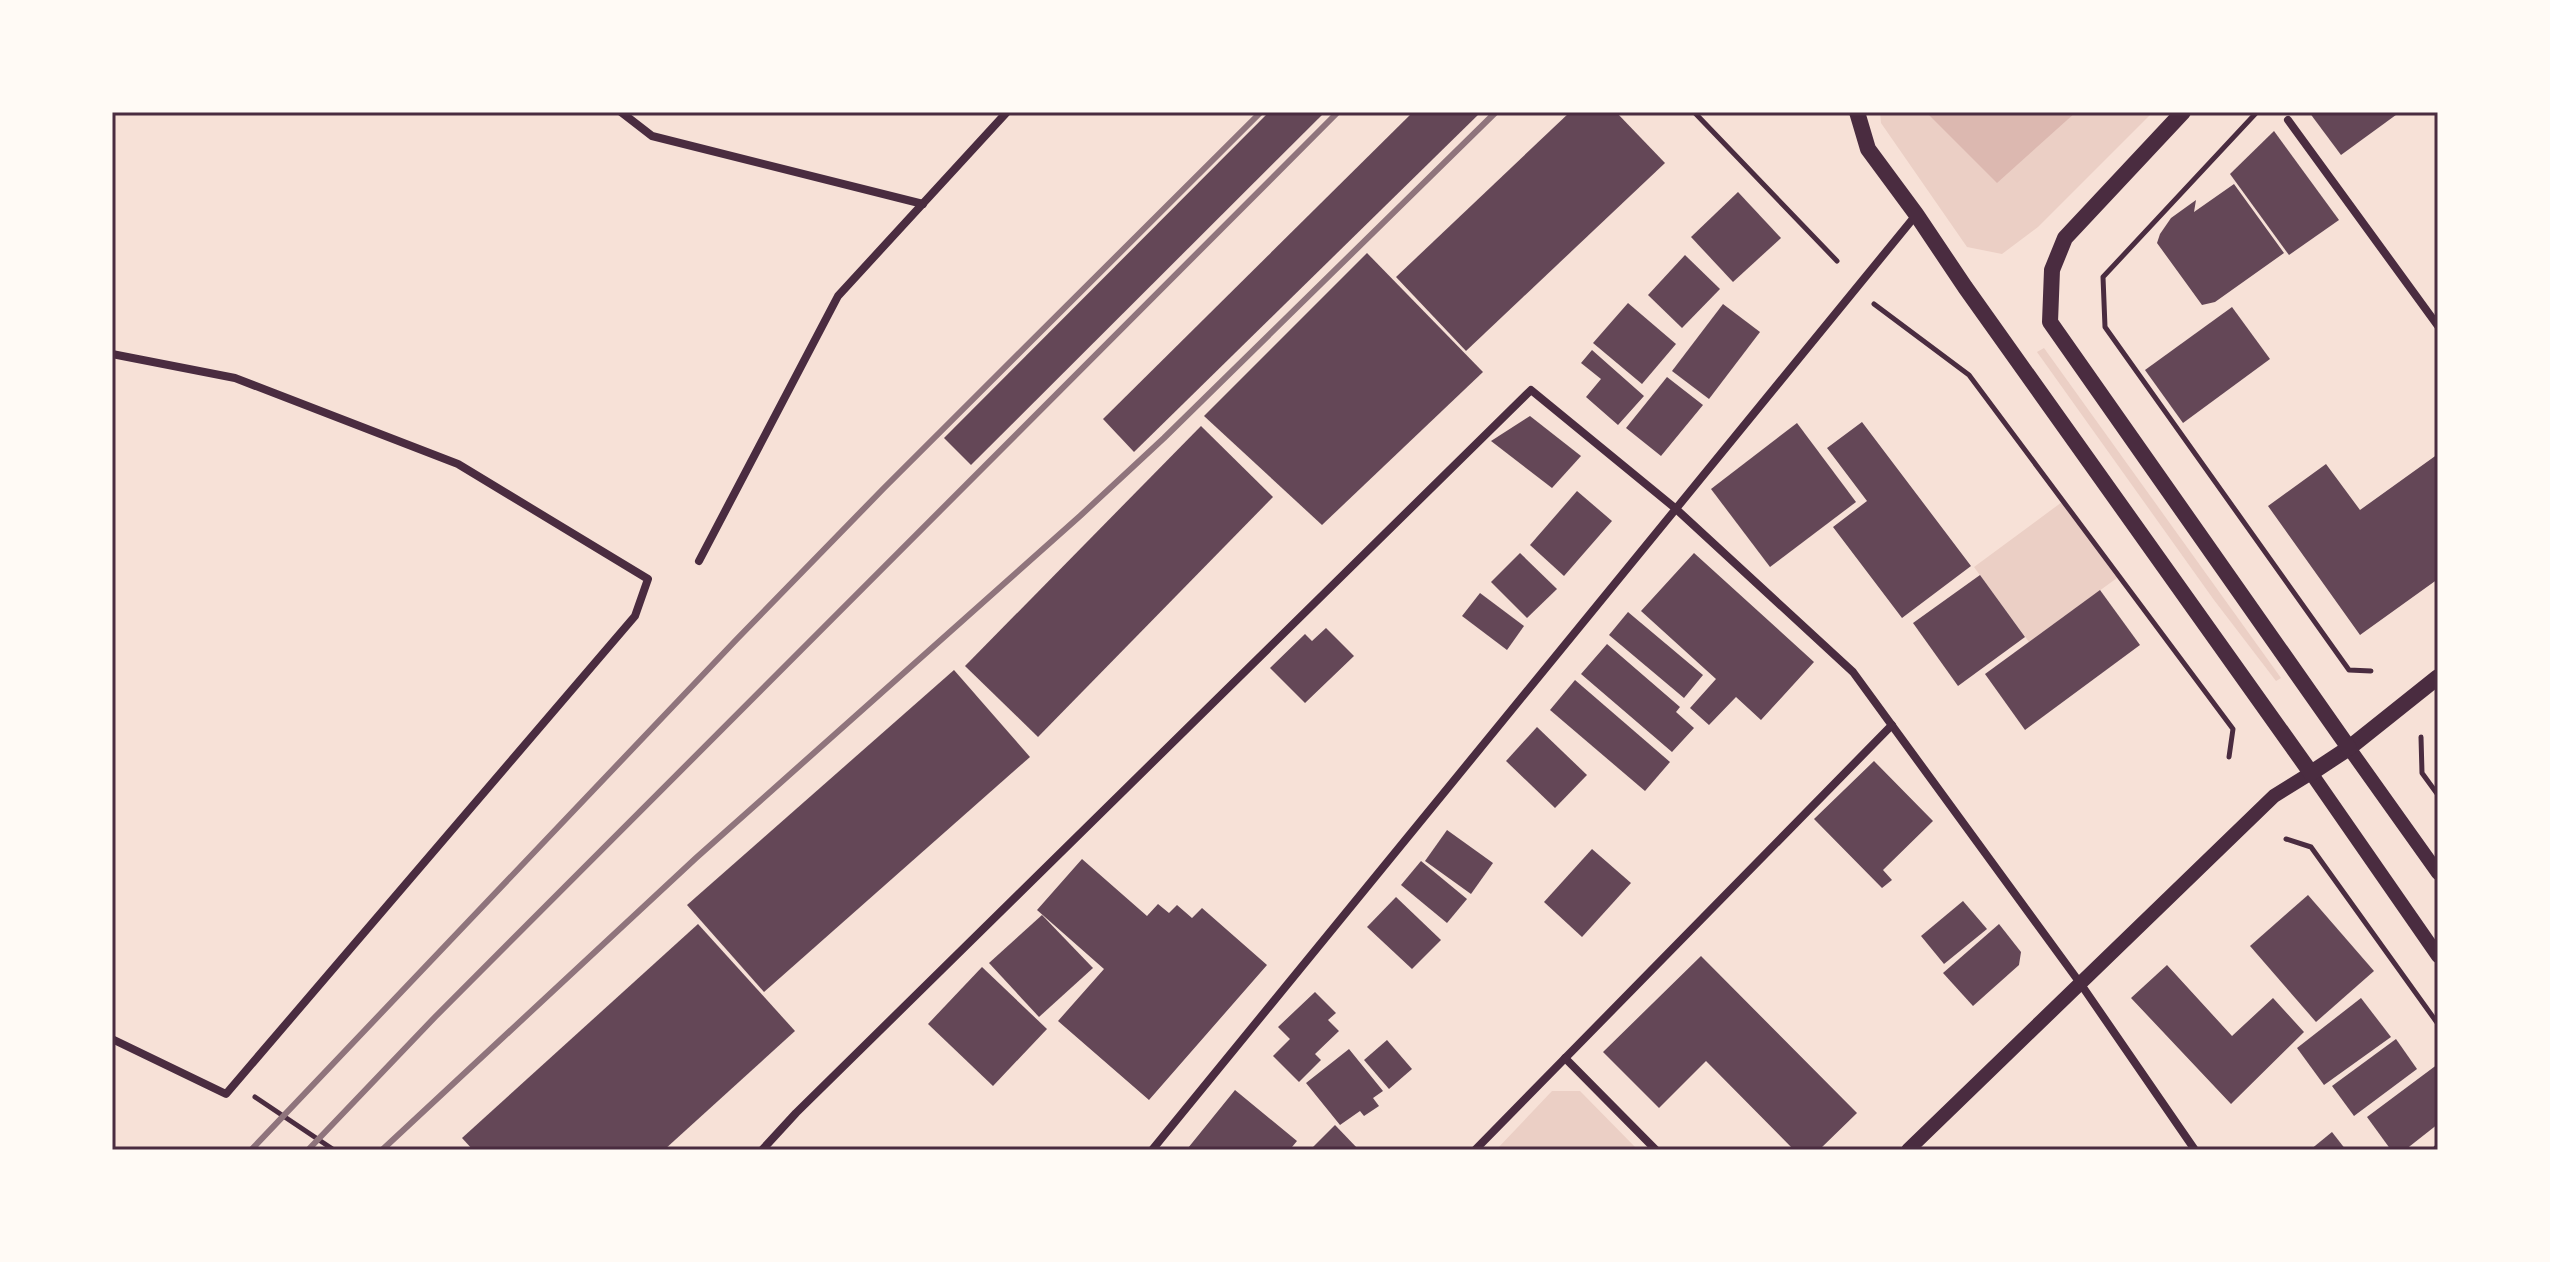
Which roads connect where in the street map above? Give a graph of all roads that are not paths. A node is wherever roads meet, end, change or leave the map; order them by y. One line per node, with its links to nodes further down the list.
1 (621, 112): 6 (street)
2 (1007, 112): 6 (street)
3 (1857, 112): 7 (main road)
4 (2183, 112): 14 (main road)
5 (2288, 120): 8 (street)
6 (923, 204): 11 (street)
7 (1916, 214): 10 (street); 15 (main road)
8 (2438, 326)
9 (112, 354): 19 (street)
10 (1675, 508): 13 (street); 21 (street); 22 (street)
11 (699, 561)
12 (2438, 677): 14 (main road)
13 (1892, 725): 18 (street); 20 (street)
14 (2349, 748): 15 (main road); 16 (street)
15 (2311, 773): 17 (street); 18 (street)
16 (2438, 873)
17 (2438, 956)
18 (2080, 983): 25 (street); 26 (street)
19 (112, 1039)
20 (1565, 1058): 23 (street); 24 (street)
21 (762, 1150)
22 (1152, 1150)
23 (1475, 1150)
24 (1656, 1150)
25 (1908, 1150)
26 (2195, 1150)

